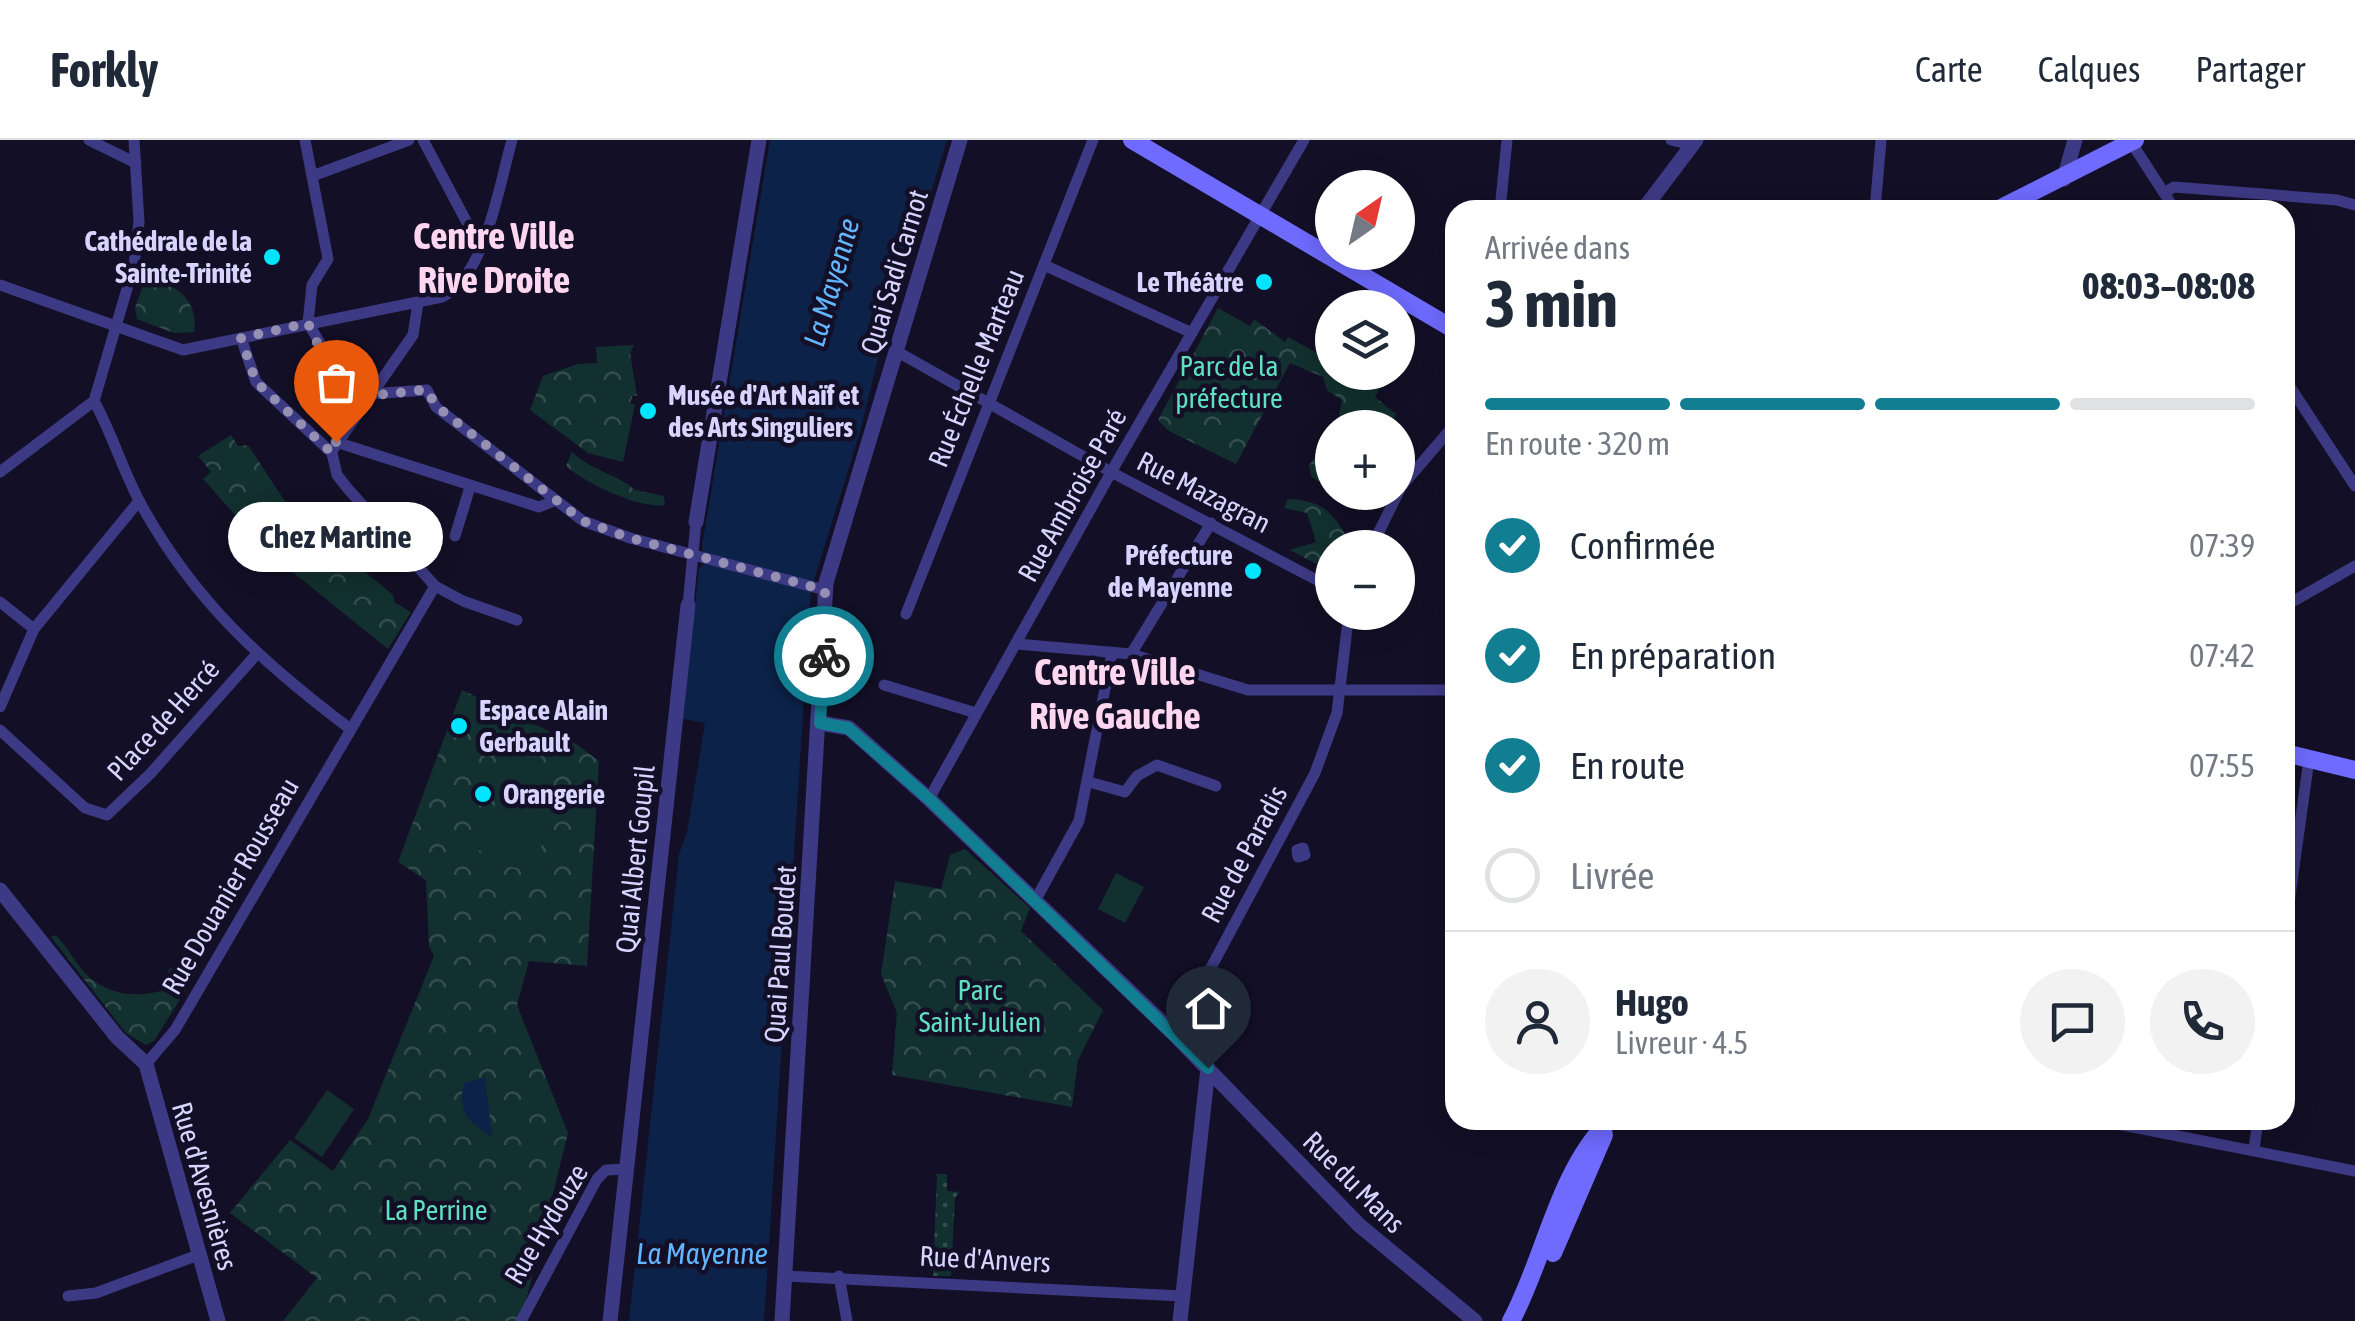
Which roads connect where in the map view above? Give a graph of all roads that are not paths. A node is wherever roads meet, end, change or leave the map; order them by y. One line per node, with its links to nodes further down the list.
1 (89, 140): 18 (street)
2 (134, 140): 18 (street)
3 (305, 140): 19 (street)
4 (409, 140): 19 (street)
5 (423, 140): 31 (street)
6 (512, 140): 31 (street)
7 (759, 140): 53 (street)
8 (960, 140): 40 (street, Quai Sadi Carnot)
9 (1093, 140): 32 (street, Rue Échelle Marteau)
10 (1132, 140): 30 (main road)
11 (1304, 140): 30 (street, Rue Ambroise Paré)
12 (1507, 140): 23 (street)
13 (1671, 140): 16 (street)
14 (1881, 140): 25 (street)
15 (2075, 140): 20 (street)
16 (1694, 142): 24 (street)
17 (2122, 143): 20 (main road); 22 (street)
18 (136, 163): 37 (street)
19 (315, 175): 35 (street)
20 (2064, 178): 21 (main road)
21 (2041, 190): 26 (main road); 27 (main road)
22 (2164, 193): 28 (street); 29 (street)
23 (1501, 200)
24 (1650, 200)
25 (1876, 200)
26 (2020, 200)
27 (2036, 200)
28 (2168, 200)
29 (2355, 205)
30 (1260, 216): 36 (main road); 38 (street, Rue Ambroise Paré)
31 (480, 247): 34 (street)
32 (1044, 265): 38 (street); 44 (street, Rue Échelle Marteau)
33 (0, 285): 37 (street)
34 (418, 303): 35 (street); 41 (street)
35 (308, 323): 39 (street); 41 (street)
36 (1445, 324)
37 (114, 326): 39 (street); 43 (street)
38 (1192, 333): 48 (street, Rue Ambroise Paré)
39 (241, 338): 46 (street)
40 (896, 350): 44 (street, Rue Mazagran); 61 (street, Quai Sadi Carnot)
41 (369, 394): 46 (street); 51 (street)
42 (2295, 395): 49 (street)
43 (94, 401): 47 (street); 52 (street)
44 (990, 401): 48 (street, Rue Mazagran); 65 (street, Rue Échelle Marteau)
45 (1445, 435): 55 (street)
46 (334, 448): 50 (street); 60 (street)
47 (0, 472)
48 (1111, 472): 54 (street, Rue Mazagran); 69 (street, Rue Ambroise Paré)
49 (2355, 486)
50 (470, 487): 51 (street); 56 (street)
51 (556, 500): 57 (street)
52 (140, 501): 67 (street); 72 (street)
53 (696, 522): 57 (street, Quai Albert Goupil)
54 (1211, 524): 59 (street, Rue Mazagran); 71 (street)
55 (1380, 530)
56 (455, 536)
57 (690, 554): 61 (street); 64 (street, Quai Albert Goupil)
58 (2355, 566): 62 (street)
59 (1315, 579)
60 (435, 586): 66 (street); 79 (street, Rue Douanier Rousseau)
61 (825, 590): 78 (street, Quai Paul Boudet)
62 (2295, 600)
63 (0, 602): 67 (street)
64 (688, 605): 100 (street, Quai Albert Goupil)
65 (906, 614)
66 (517, 620)
67 (34, 629): 76 (street)
68 (1348, 630): 74 (street, Rue de Paradis)
69 (1017, 644): 70 (street); 77 (street, Rue Ambroise Paré)
70 (1112, 653): 71 (street); 84 (street)
71 (1132, 654): 74 (street)
72 (256, 656): 79 (street, Place de Hercé); 80 (street, Place de Hercé)
73 (884, 684): 77 (street)
74 (1340, 690): 75 (street); 88 (street, Rue de Paradis)
75 (1445, 690)
76 (0, 707)
77 (976, 713): 86 (street, Rue Ambroise Paré)
78 (820, 723): 86 (street, Rue du Mans); 103 (street, Quai Paul Boudet)
79 (349, 728): 93 (street, Rue Douanier Rousseau)
80 (0, 730)
81 (2295, 756): 82 (main road)
82 (2309, 760): 83 (main road); 87 (street)
83 (2355, 770)
84 (1089, 782): 85 (street); 91 (street)
85 (1216, 786)
86 (929, 799): 91 (street, Rue du Mans)
87 (2295, 832)
88 (1280, 841): 89 (street); 92 (street, Rue de Paradis)
89 (1297, 850)
90 (0, 890): 93 (street)
91 (1036, 899): 92 (street, Rue du Mans)
92 (1175, 1035): 94 (street, Rue du Mans)
93 (146, 1064): 102 (street, Rue d'Avesnières)
94 (1208, 1068): 106 (street); 113 (street, Rue du Mans)
95 (1600, 1130): 114 (main road)
96 (1605, 1130): 115 (main road)
97 (2150, 1130): 99 (street)
98 (2257, 1130): 99 (street)
99 (2254, 1149): 101 (street)
100 (626, 1168): 108 (street, Rue Hydouze); 109 (street, Quai Albert Goupil)
101 (2355, 1170)
102 (198, 1256): 105 (street); 107 (street, Rue d'Avesnières)
103 (785, 1276): 104 (street, Rue d'Anvers); 110 (street, Quai Paul Boudet)
104 (839, 1276): 106 (street, Rue d'Anvers); 111 (street)
105 (68, 1296)
106 (1182, 1296): 112 (street)
107 (218, 1321)
108 (521, 1321)
109 (610, 1321)
110 (782, 1321)
111 (847, 1321)
112 (1180, 1321)
113 (1475, 1321)
114 (1511, 1321)
115 (1520, 1321)

